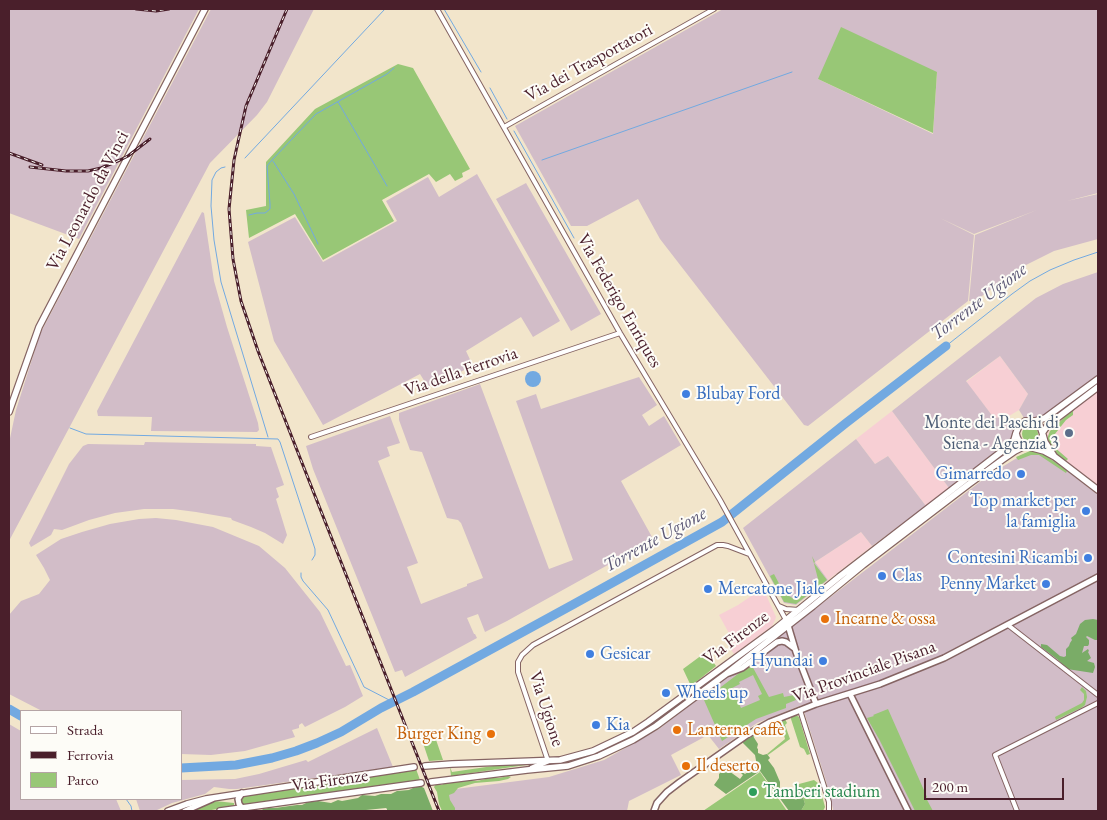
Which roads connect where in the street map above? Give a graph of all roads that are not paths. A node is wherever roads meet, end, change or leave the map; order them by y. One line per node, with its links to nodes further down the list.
1 (205, 9): 8 (main road, Via Leonardo da Vinci)
2 (437, 9): 4 (street, Via Federigo Enriques)
3 (714, 9): 4 (street, Via dei Trasportatori)
4 (504, 127): 5 (street, Via Federigo Enriques)
5 (620, 333): 12 (street, Via della Ferrovia); 16 (street, Via Federigo Enriques)
6 (1098, 379): 9 (main road)
7 (1098, 387): 11 (main road)
8 (9, 412)
9 (1034, 422): 10 (main road); 11 (main road)
10 (1016, 433): 13 (main road); 19 (main road, Via Firenze)
11 (1043, 434): 13 (main road); 14 (main road)
12 (311, 437)
13 (1027, 447): 14 (main road); 20 (main road, Via Firenze)
14 (1055, 457): 15 (main road)
15 (1098, 490)
16 (750, 554): 18 (street, Via Federigo Enriques); 29 (street, Via Ugione)
17 (1098, 577): 21 (street, Via Provinciale Pisana)
18 (778, 605): 19 (street); 20 (street, Via Federigo Enriques)
19 (799, 610): 20 (main road, Via Firenze)
20 (787, 623): 22 (street); 23 (main road, Via Firenze); 29 (main road, Via Firenze)
21 (1008, 625): 24 (street, Via Provinciale Pisana); 25 (street)
22 (796, 652): 23 (street, Via Firenze); 27 (street)
23 (726, 674): 32 (main road, Via Firenze)
24 (850, 694): 27 (street, Via Provinciale Pisana); 43 (street)
25 (1098, 695)
26 (1098, 703): 44 (street)
27 (816, 704): 28 (street, Via Provinciale Pisana)
28 (800, 710): 41 (street, Via Provinciale Pisana); 42 (street)
29 (548, 761): 30 (main road, Via Firenze); 32 (street, Via Firenze)
30 (425, 766)
31 (414, 767): 35 (main road, Via Firenze)
32 (527, 770): 33 (main road, Via Firenze)
33 (431, 782)
34 (421, 783): 37 (main road, Via Firenze)
35 (242, 793): 36 (main road, Via Firenze); 37 (street)
36 (217, 797): 38 (main road, Via Firenze); 39 (street, Via Firenze)
37 (242, 808): 40 (main road, Via Firenze)
38 (168, 811)
39 (185, 811)
40 (220, 811)
41 (654, 811)
42 (829, 811)
43 (908, 811)
44 (1017, 811)

